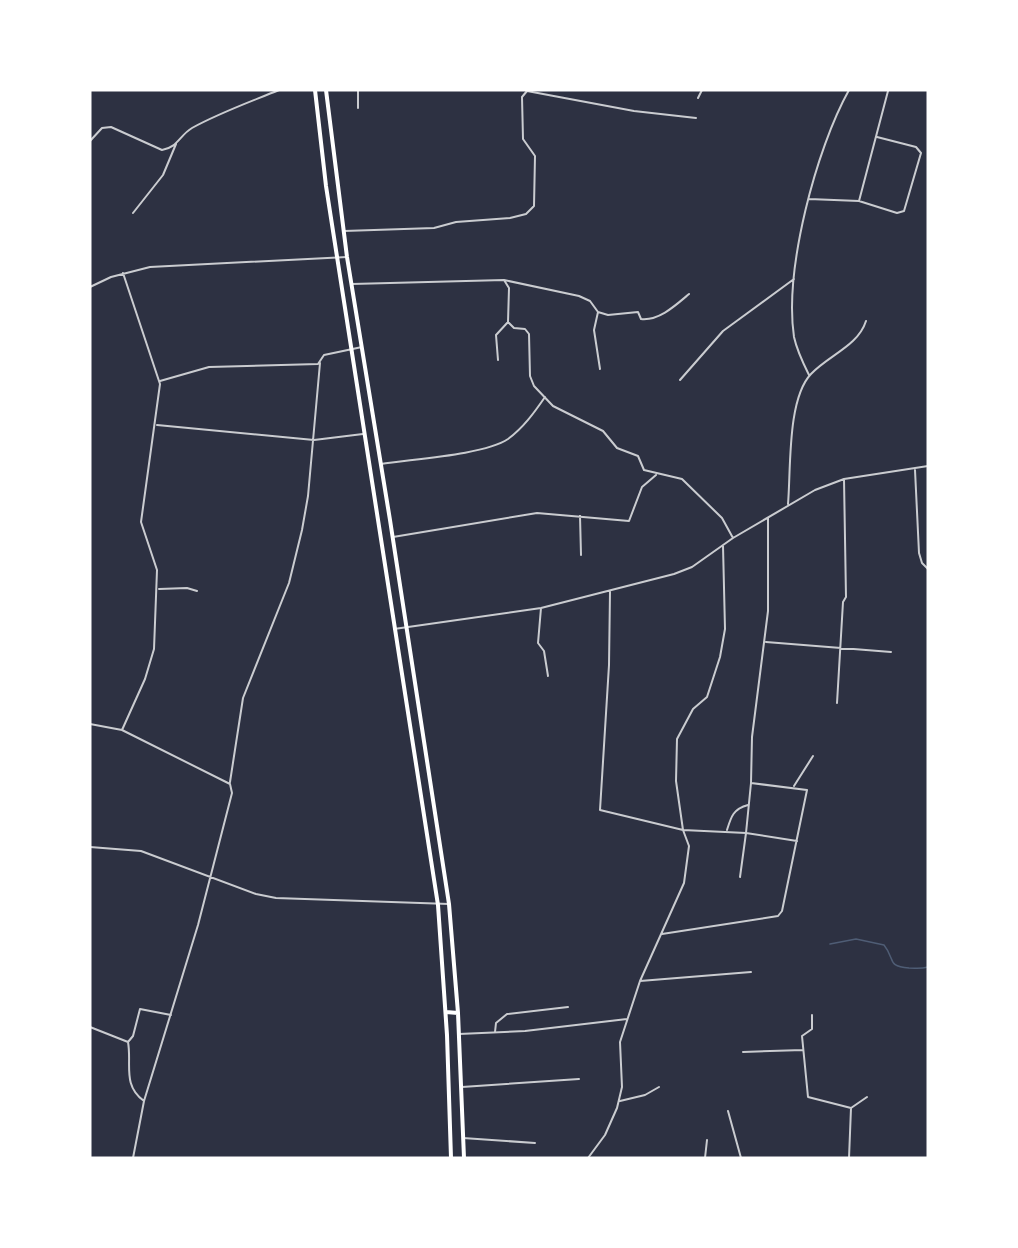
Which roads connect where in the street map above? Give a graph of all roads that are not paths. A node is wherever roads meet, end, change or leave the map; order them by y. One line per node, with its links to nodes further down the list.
1 (279, 90): 13 (street)
2 (315, 90): 19 (highway)
3 (326, 90): 17 (highway)
4 (358, 90): 9 (street)
5 (702, 90): 8 (street)
6 (849, 90): 14 (street)
7 (888, 91): 11 (street)
8 (698, 98)
9 (358, 108)
10 (696, 118): 17 (street)
11 (877, 137): 15 (street); 15 (street)
12 (90, 141): 13 (street)
13 (176, 144): 16 (street)
14 (809, 199): 15 (street); 21 (street)
15 (859, 201)
16 (133, 213)
17 (344, 231): 18 (highway)
18 (347, 257): 19 (street); 23 (highway)
19 (339, 260): 20 (street); 30 (highway)
20 (123, 273): 24 (street); 36 (street)
21 (794, 279): 34 (street); 35 (street)
22 (504, 280): 23 (street); 26 (street); 28 (street)
23 (352, 284): 29 (highway)
24 (90, 287)
25 (689, 294): 26 (street)
26 (598, 312): 33 (street)
27 (866, 321): 34 (street)
28 (508, 322): 31 (street); 37 (street)
29 (362, 347): 30 (street); 41 (highway)
30 (352, 349): 32 (street); 39 (highway)
31 (498, 360)
32 (320, 363): 36 (street); 40 (street)
33 (600, 369)
34 (809, 375): 46 (street)
35 (680, 380)
36 (160, 381): 38 (street)
37 (545, 397): 41 (street); 44 (street)
38 (157, 425): 40 (street); 54 (street)
39 (366, 434): 40 (street); 59 (highway)
40 (314, 440): 69 (street)
41 (381, 464): 49 (highway)
42 (928, 466): 43 (street)
43 (915, 469): 45 (street); 53 (street)
44 (656, 475): 47 (street); 50 (street)
45 (844, 479): 46 (street); 61 (street)
46 (788, 504): 48 (street)
47 (580, 516): 49 (street); 52 (street)
48 (768, 518): 50 (street); 60 (street)
49 (393, 537): 58 (highway)
50 (733, 538): 51 (street)
51 (723, 546): 56 (street); 72 (street)
52 (581, 555)
53 (928, 569)
54 (157, 589): 55 (street); 66 (street)
55 (197, 591)
56 (610, 592): 57 (street); 72 (street)
57 (541, 608): 58 (street); 63 (street)
58 (406, 628): 59 (street); 79 (highway)
59 (394, 630): 80 (highway)
60 (766, 642): 61 (street); 68 (street)
61 (839, 649): 62 (street); 64 (street)
62 (891, 652)
63 (548, 676)
64 (837, 703)
65 (90, 724): 66 (street)
66 (122, 730): 69 (street)
67 (813, 756): 70 (street)
68 (751, 783): 70 (street); 71 (street)
69 (230, 784): 77 (street)
70 (794, 787): 75 (street)
71 (748, 805): 73 (street); 74 (street)
72 (683, 830): 73 (street); 81 (street)
73 (727, 831): 74 (street)
74 (746, 833): 75 (street); 78 (street)
75 (796, 841): 81 (street)
76 (90, 847): 77 (street)
77 (212, 877): 80 (street); 87 (street)
78 (740, 877)
79 (449, 904): 80 (street); 86 (highway)
80 (438, 905): 85 (highway)
81 (662, 934): 83 (street)
82 (751, 972): 83 (street)
83 (640, 981): 89 (street)
84 (568, 1007): 91 (street)
85 (446, 1012): 86 (highway); 108 (highway)
86 (458, 1012): 92 (highway)
87 (171, 1015): 93 (street); 100 (street)
88 (812, 1015): 94 (street)
89 (627, 1019): 91 (street); 101 (street)
90 (90, 1027): 93 (street)
91 (495, 1032): 92 (street)
92 (459, 1034): 97 (highway)
93 (128, 1042): 100 (street)
94 (803, 1050): 95 (street); 102 (street)
95 (743, 1053)
96 (579, 1079): 97 (street)
97 (461, 1087): 104 (highway)
98 (658, 1087): 101 (street)
99 (867, 1097): 102 (street)
100 (144, 1101): 107 (street)
101 (619, 1101): 110 (street)
102 (851, 1108): 113 (street)
103 (728, 1111): 112 (street)
104 (463, 1138): 106 (street); 109 (highway)
105 (707, 1140): 111 (street)
106 (535, 1143)
107 (133, 1158)
108 (451, 1158)
109 (464, 1158)
110 (588, 1158)
111 (705, 1158)
112 (741, 1158)
113 (849, 1158)

